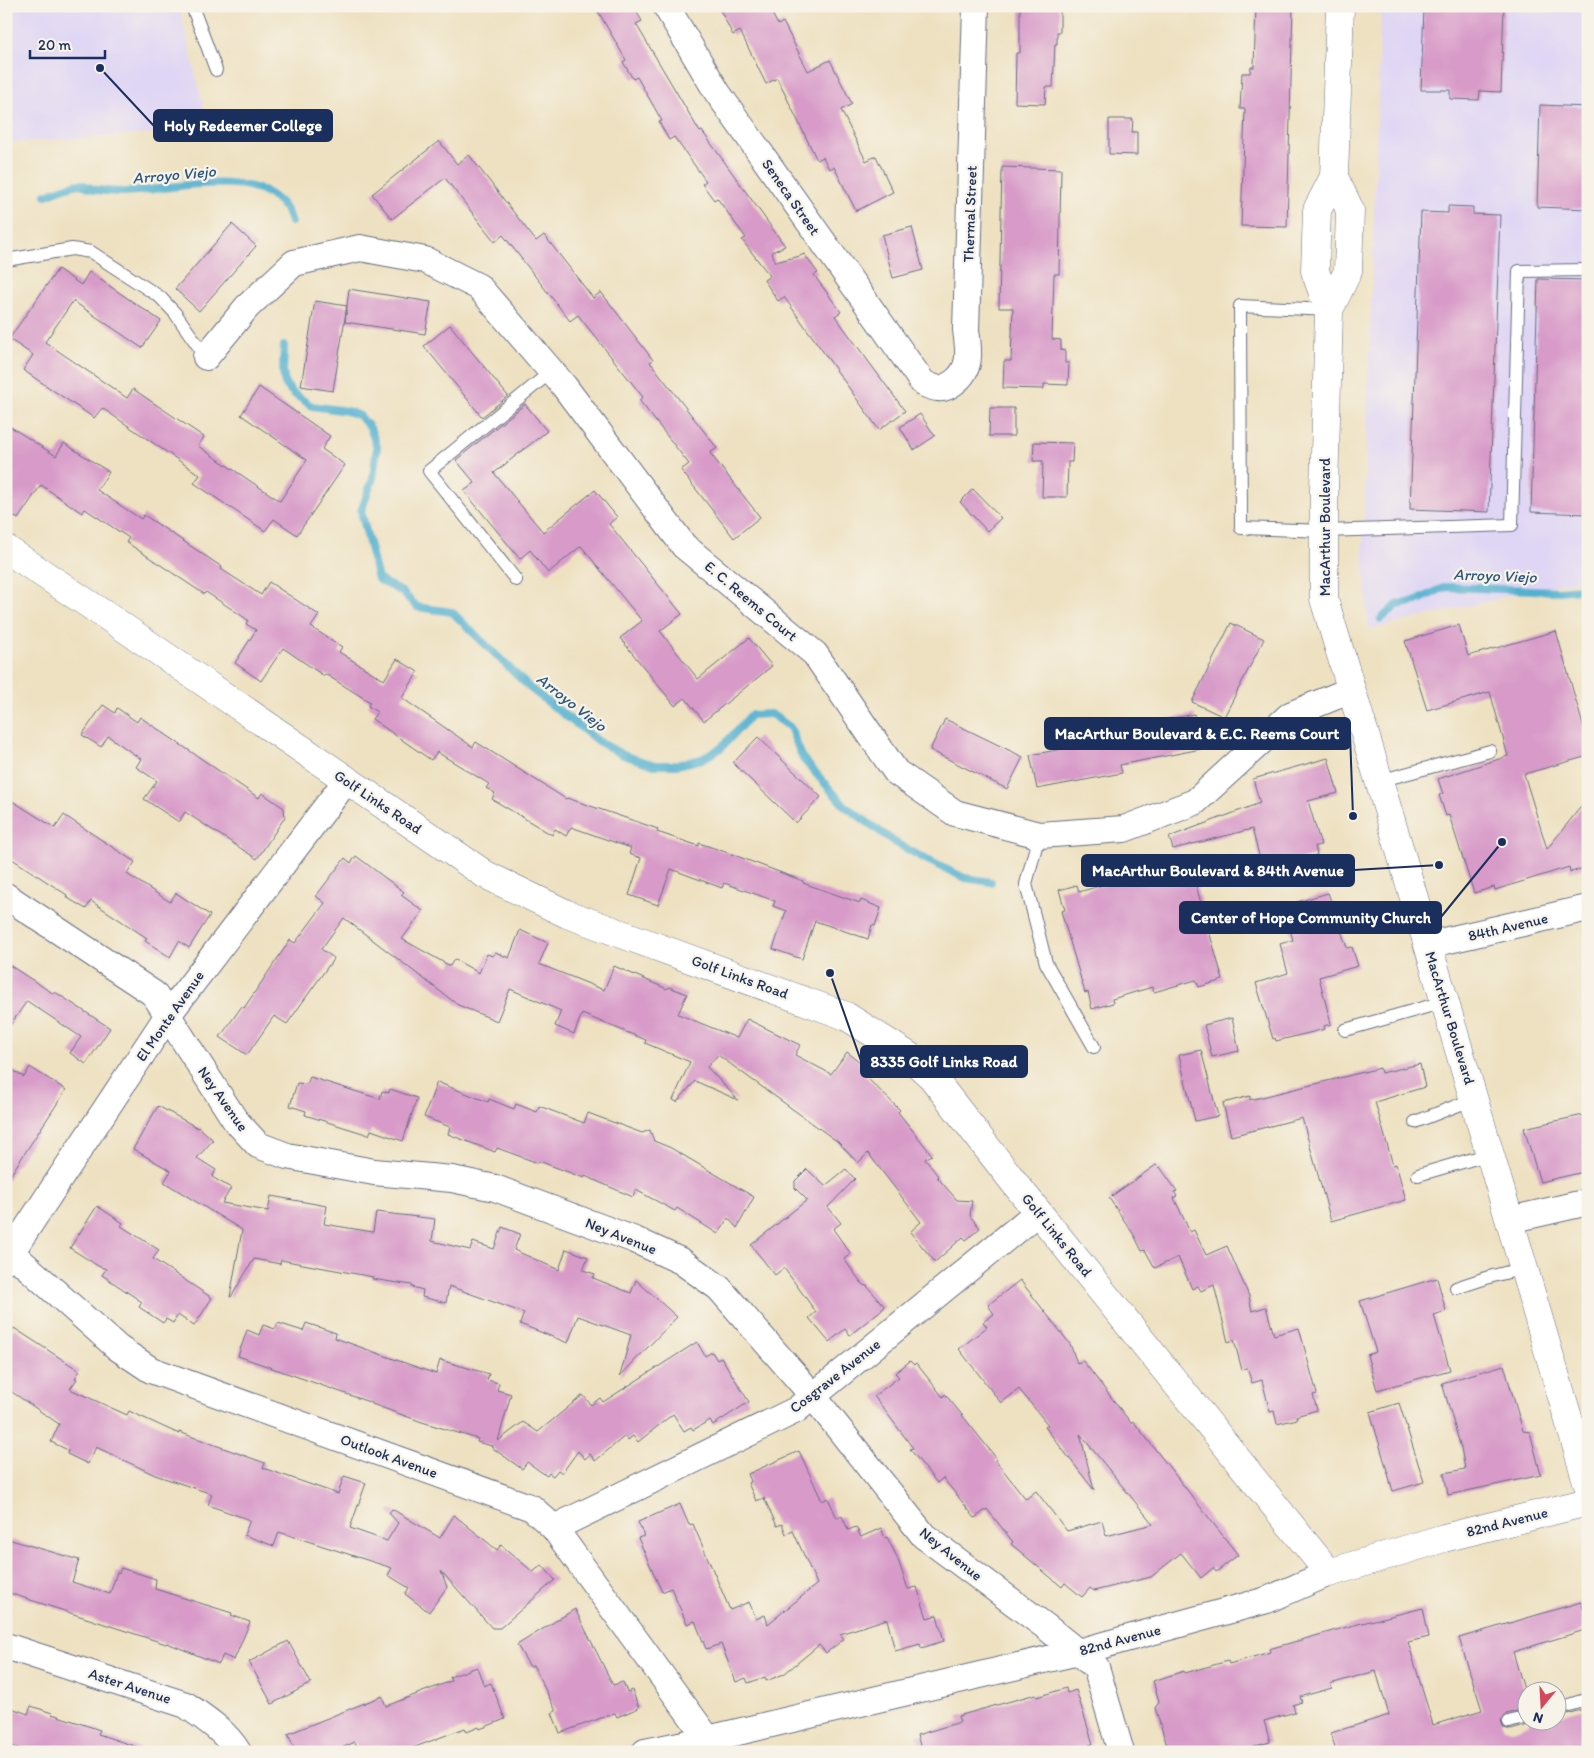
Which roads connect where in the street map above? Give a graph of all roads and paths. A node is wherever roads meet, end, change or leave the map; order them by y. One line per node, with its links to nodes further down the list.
1 (192, 6): 5 (lane)
2 (666, 6): 11 (street, Seneca Street)
3 (976, 6): 11 (street, Thermal Street)
4 (1340, 6): 8 (street, MacArthur Boulevard)
5 (216, 70)
6 (6, 260): 9 (lane)
7 (1588, 270): 12 (lane)
8 (1330, 310): 12 (street, MacArthur Boulevard); 12 (lane)
9 (206, 357): 10 (street, E. C. Reems Court)
10 (552, 371): 14 (lane); 19 (street, E. C. Reems Court)
11 (923, 383)
12 (1324, 531): 15 (street, MacArthur Boulevard)
13 (6, 549): 17 (street, Golf Links Road)
14 (516, 580)
15 (1351, 690): 18 (street, MacArthur Boulevard); 19 (street, E. C. Reems Court)
16 (1490, 751): 18 (lane)
17 (346, 781): 24 (street, El Monte Avenue); 32 (street, Golf Links Road)
18 (1379, 781): 22 (street, MacArthur Boulevard)
19 (1039, 836): 26 (lane)
20 (6, 896): 24 (street, Ney Avenue)
21 (1588, 908): 22 (street, 84th Avenue)
22 (1427, 945): 23 (street, MacArthur Boulevard)
23 (1444, 1002): 25 (lane); 27 (street, MacArthur Boulevard)
24 (168, 1014): 34 (street, El Monte Avenue); 37 (street, Ney Avenue)
25 (1345, 1030)
26 (1094, 1047)
27 (1474, 1099): 28 (lane); 29 (street, MacArthur Boulevard)
28 (1415, 1122)
29 (1490, 1154): 30 (lane); 33 (street, MacArthur Boulevard)
30 (1418, 1174)
31 (1588, 1202): 33 (street)
32 (1038, 1212): 37 (street, Cosgrave Avenue); 41 (street, Golf Links Road)
33 (1510, 1220): 35 (street, MacArthur Boulevard)
34 (8, 1253): 40 (street, Outlook Avenue)
35 (1524, 1268): 36 (lane); 38 (street, MacArthur Boulevard)
36 (1456, 1288)
37 (813, 1396): 40 (street, Cosgrave Avenue); 43 (street, Ney Avenue)
38 (1588, 1485)
39 (1588, 1502): 41 (street, 82nd Avenue)
40 (554, 1528): 48 (street, Outlook Avenue)
41 (1329, 1574): 43 (street, 82nd Avenue)
42 (6, 1646): 49 (street, Aster Avenue)
43 (1078, 1652): 48 (street, 82nd Avenue); 51 (street, Ney Avenue)
44 (1588, 1699): 45 (lane)
45 (1566, 1705)
46 (1516, 1720): 47 (lane)
47 (1509, 1722)
48 (708, 1739): 50 (street, 82nd Avenue)
49 (238, 1752)
50 (645, 1752)
51 (1121, 1752)

